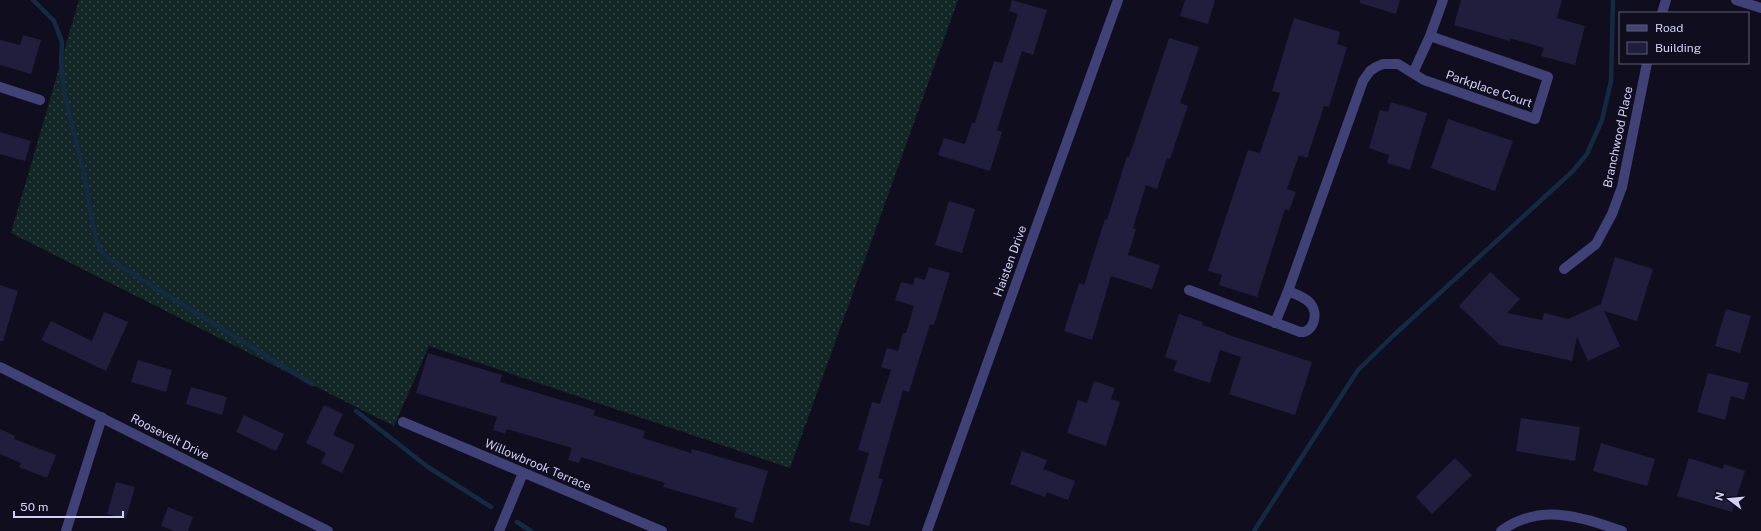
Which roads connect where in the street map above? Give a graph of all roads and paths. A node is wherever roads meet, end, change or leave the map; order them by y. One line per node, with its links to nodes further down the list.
1 (1118, 0): 24 (street, Haisten Drive)
2 (1443, 0): 7 (street)
3 (1666, 0): 6 (street)
4 (1736, 0): 5 (street)
5 (1761, 8)
6 (1662, 12)
7 (1430, 36): 9 (street); 9 (street, Parkplace Court)
8 (1647, 64): 12 (street, Branchwood Place)
9 (1413, 73): 14 (street, Parkplace Court)
10 (0, 88): 11 (street)
11 (40, 100)
12 (1564, 269)
13 (1189, 290): 15 (street)
14 (1288, 291): 15 (street, Parkplace Court); 15 (street)
15 (1275, 322)
16 (0, 366): 17 (street, Roosevelt Drive)
17 (102, 417): 20 (street); 21 (street, Roosevelt Drive)
18 (403, 422): 19 (street, Willowbrook Terrace)
19 (523, 473): 22 (street); 23 (street, Willowbrook Terrace)
20 (66, 531)
21 (328, 531)
22 (499, 531)
23 (662, 531)
24 (927, 531)
25 (1502, 531): 26 (street)
26 (1622, 531)

